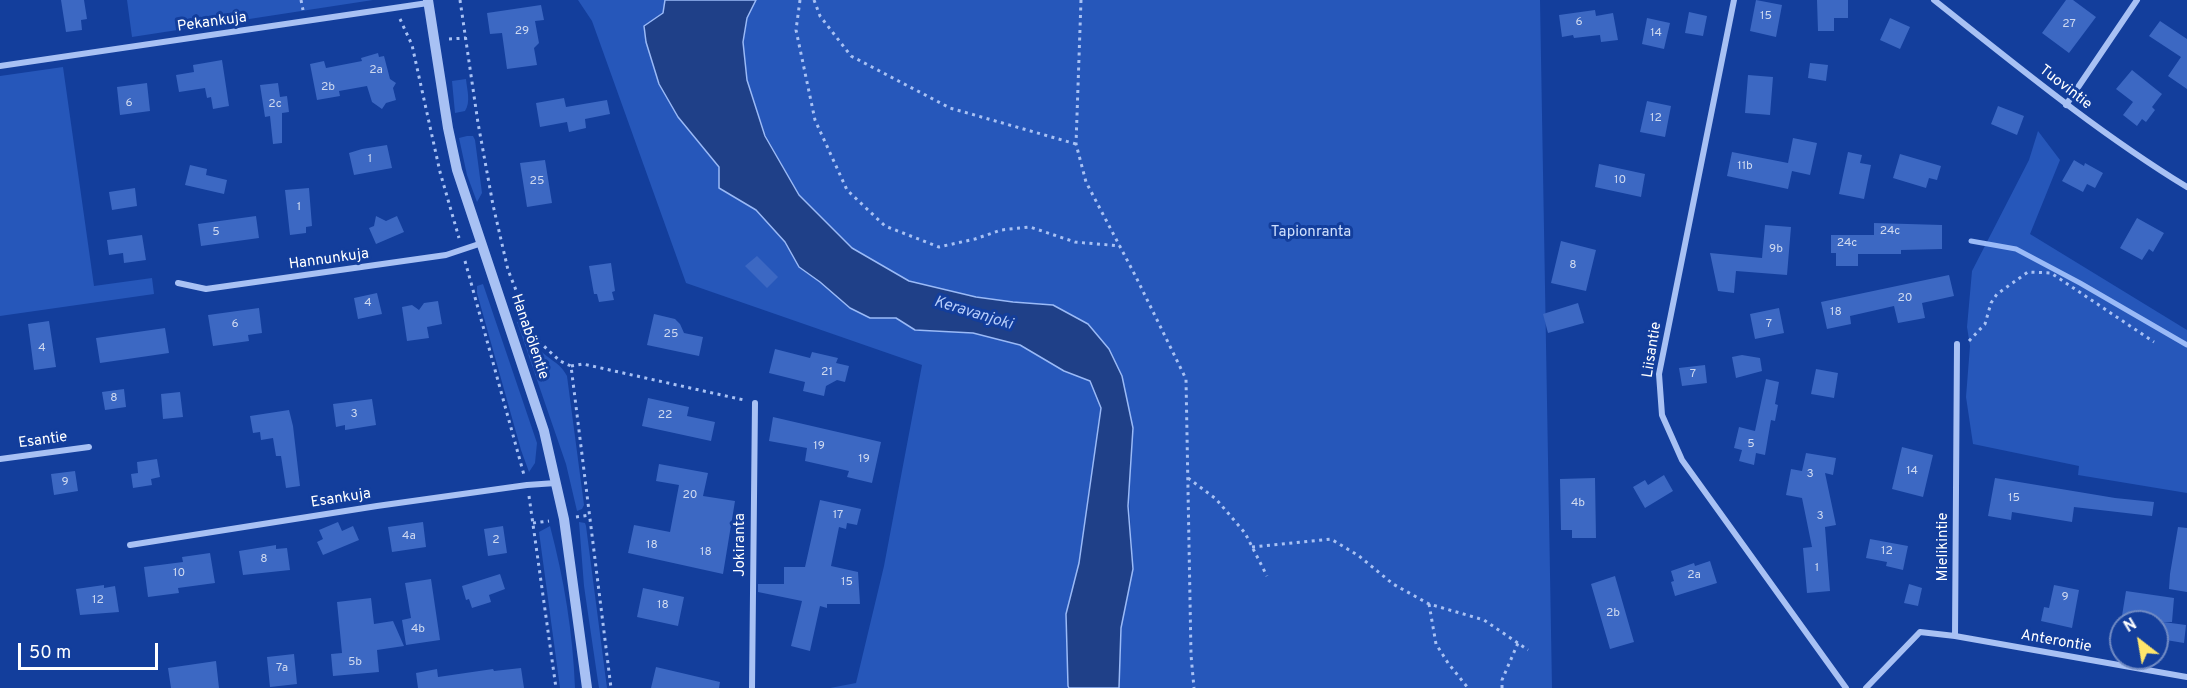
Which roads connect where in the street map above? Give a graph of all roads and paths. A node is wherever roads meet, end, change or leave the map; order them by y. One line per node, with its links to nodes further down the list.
1 (460, 0): 20 (path)
2 (800, 0): 15 (path)
3 (814, 0): 12 (path)
4 (1081, 0): 12 (path)
5 (1734, 0): 42 (street, Liisantie)
6 (1934, 0): 11 (street, Tuovintie)
7 (2137, 0): 11 (street)
8 (428, 1): 9 (street, Pekankuja); 14 (street, Hanabölentie)
9 (396, 7): 10 (street, Pekankuja); 16 (path)
10 (0, 66)
11 (2066, 105): 13 (street, Tuovintie)
12 (1076, 144): 15 (path)
13 (2187, 188)
14 (482, 243): 16 (street, Hannunkuja); 25 (street, Hanabölentie)
15 (1120, 246): 24 (path)
16 (462, 251): 17 (street, Hannunkuja); 26 (path)
17 (178, 283)
18 (2154, 342): 19 (path)
19 (1956, 344): 31 (street, Mielikintie)
20 (571, 366): 21 (path); 37 (path)
21 (755, 403): 38 (street, Jokiranta)
22 (89, 447): 23 (street, Esantie)
23 (0, 459)
24 (1188, 478): 28 (path); 39 (path)
25 (556, 483): 26 (street, Esankuja); 36 (street, Hanabölentie)
26 (527, 485): 27 (street, Esankuja); 35 (path)
27 (130, 545)
28 (1252, 547): 29 (path); 30 (path)
29 (1267, 576)
30 (1429, 604): 32 (path); 40 (path)
31 (1955, 636): 34 (street, Anterontie); 43 (street)
32 (1518, 643): 33 (path); 41 (path)
33 (1528, 650)
34 (2187, 677)
35 (556, 688)
36 (587, 688)
37 (611, 688)
38 (752, 688)
39 (1194, 688)
40 (1468, 688)
41 (1502, 688)
42 (1846, 688)
43 (1866, 688)

